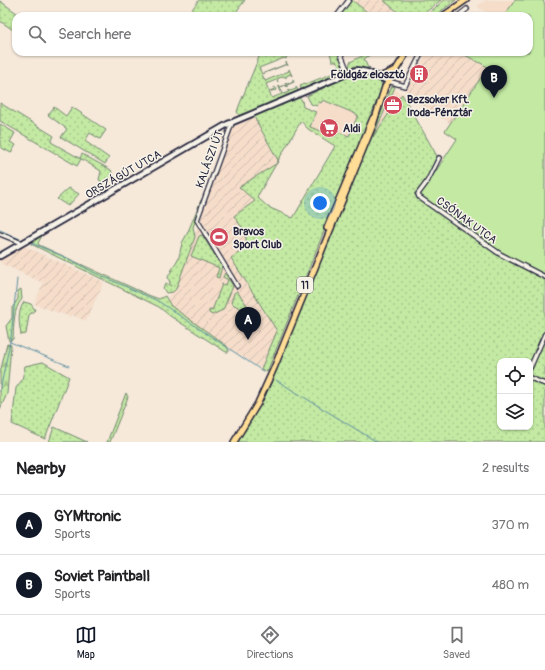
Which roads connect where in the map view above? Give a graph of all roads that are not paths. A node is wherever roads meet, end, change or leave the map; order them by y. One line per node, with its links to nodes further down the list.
1 (349, 0): 4 (street)
2 (466, 0): 5 (main road)
3 (467, 9): 6 (street)
4 (340, 12)
5 (449, 12)
6 (463, 12)
7 (342, 56): 11 (street)
8 (404, 56): 10 (main road, 11)
9 (420, 56): 13 (street)
10 (396, 69): 12 (main road); 13 (main road, 11)
11 (348, 72): 12 (main road, KALÁSZI ÚT); 15 (main road, KALÁSZI ÚT)
12 (380, 77): 13 (main road, KALÁSZI ÚT)
13 (388, 81): 14 (main road, 11)
14 (375, 115): 26 (main road, 11); 27 (main road, 11)
15 (232, 123): 18 (main road, ORSZÁGÚT UTCA); 21 (street, KALÁSZI ÚT)
16 (438, 158): 20 (street, CSÓNAK UTCA)
17 (0, 234): 18 (street)
18 (23, 242): 19 (main road, ORSZÁGÚT UTCA)
19 (0, 256)
20 (545, 278)
21 (237, 286)
22 (545, 334): 23 (street)
23 (533, 361)
24 (533, 379): 25 (street)
25 (545, 384)
26 (230, 442)
27 (234, 442)

